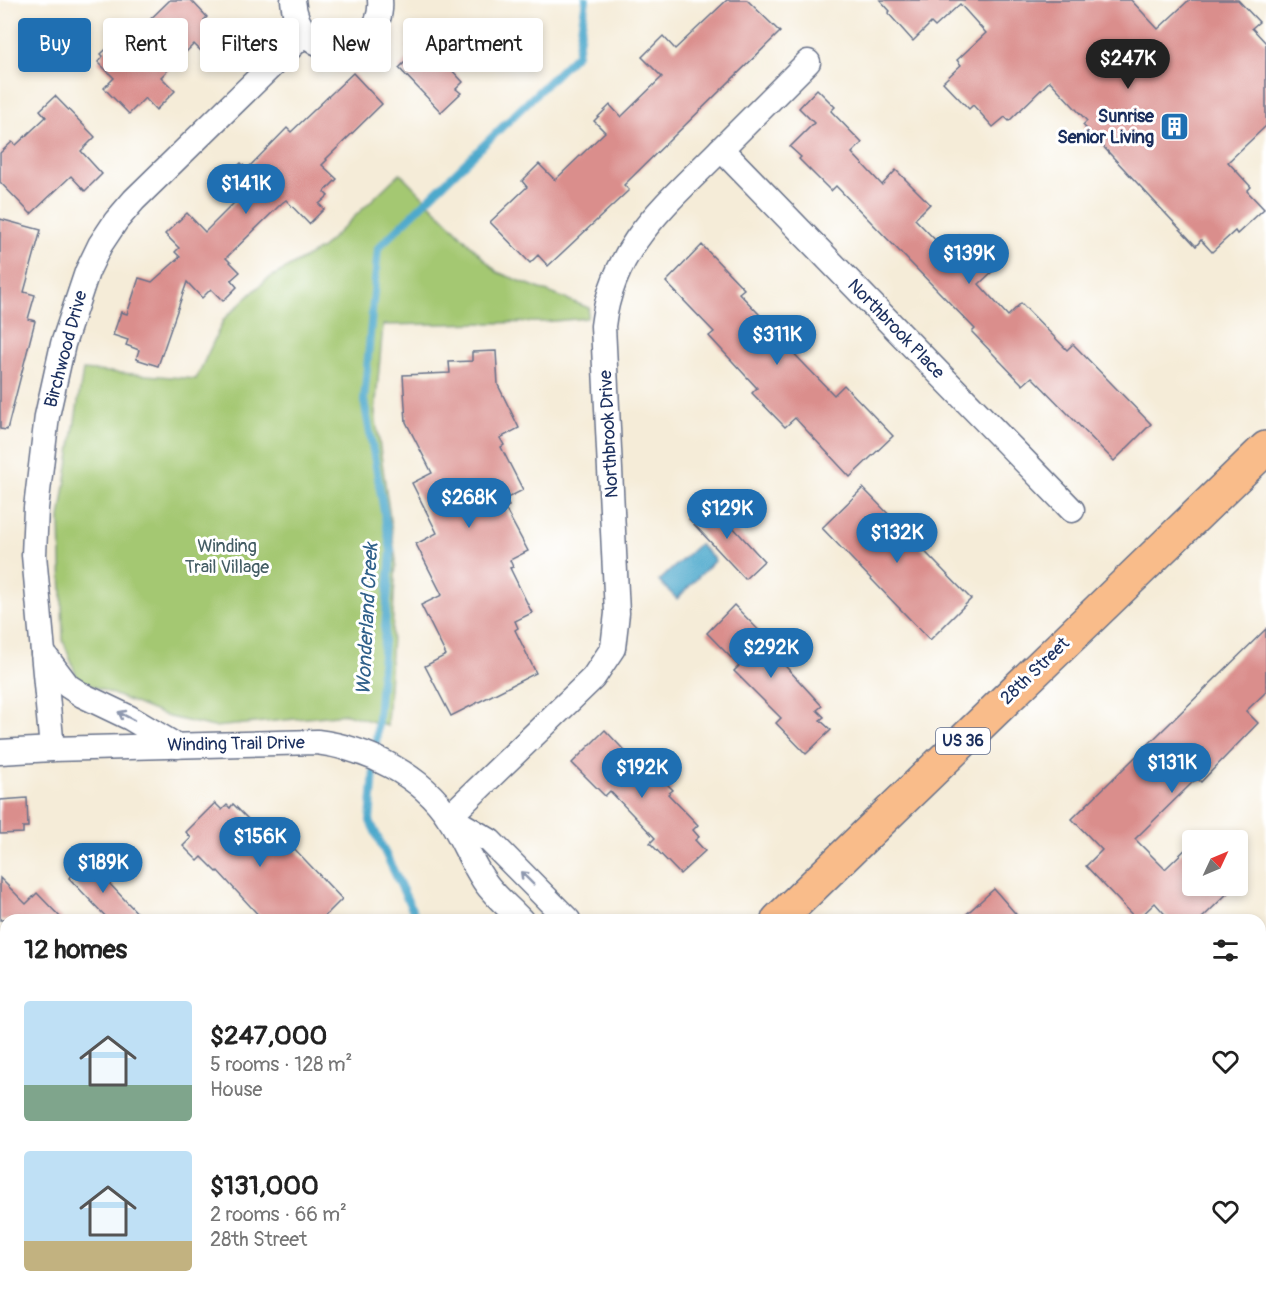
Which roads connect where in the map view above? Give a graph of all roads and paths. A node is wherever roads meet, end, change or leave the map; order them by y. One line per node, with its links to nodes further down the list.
1 (293, 0): 3 (street)
2 (380, 0): 3 (street)
3 (304, 34): 8 (street, Birchwood Drive)
4 (808, 62): 5 (street, Northbrook Drive)
5 (721, 149): 7 (street, Northbrook Place); 12 (street, Northbrook Drive)
6 (1266, 448): 15 (highway, 28th Street / US 36)
7 (1071, 510)
8 (43, 653): 9 (street, one-way to 8); 10 (street, Birchwood Drive)
9 (177, 746): 10 (street, Winding Trail Drive); 12 (street, Winding Trail Drive)
10 (52, 749): 11 (street, Winding Trail Drive)
11 (0, 752)
12 (449, 817): 13 (street, Winding Trail Drive); 14 (street, Winding Trail Drive, one-way to 12)
13 (515, 914)
14 (562, 914)
15 (784, 914)

